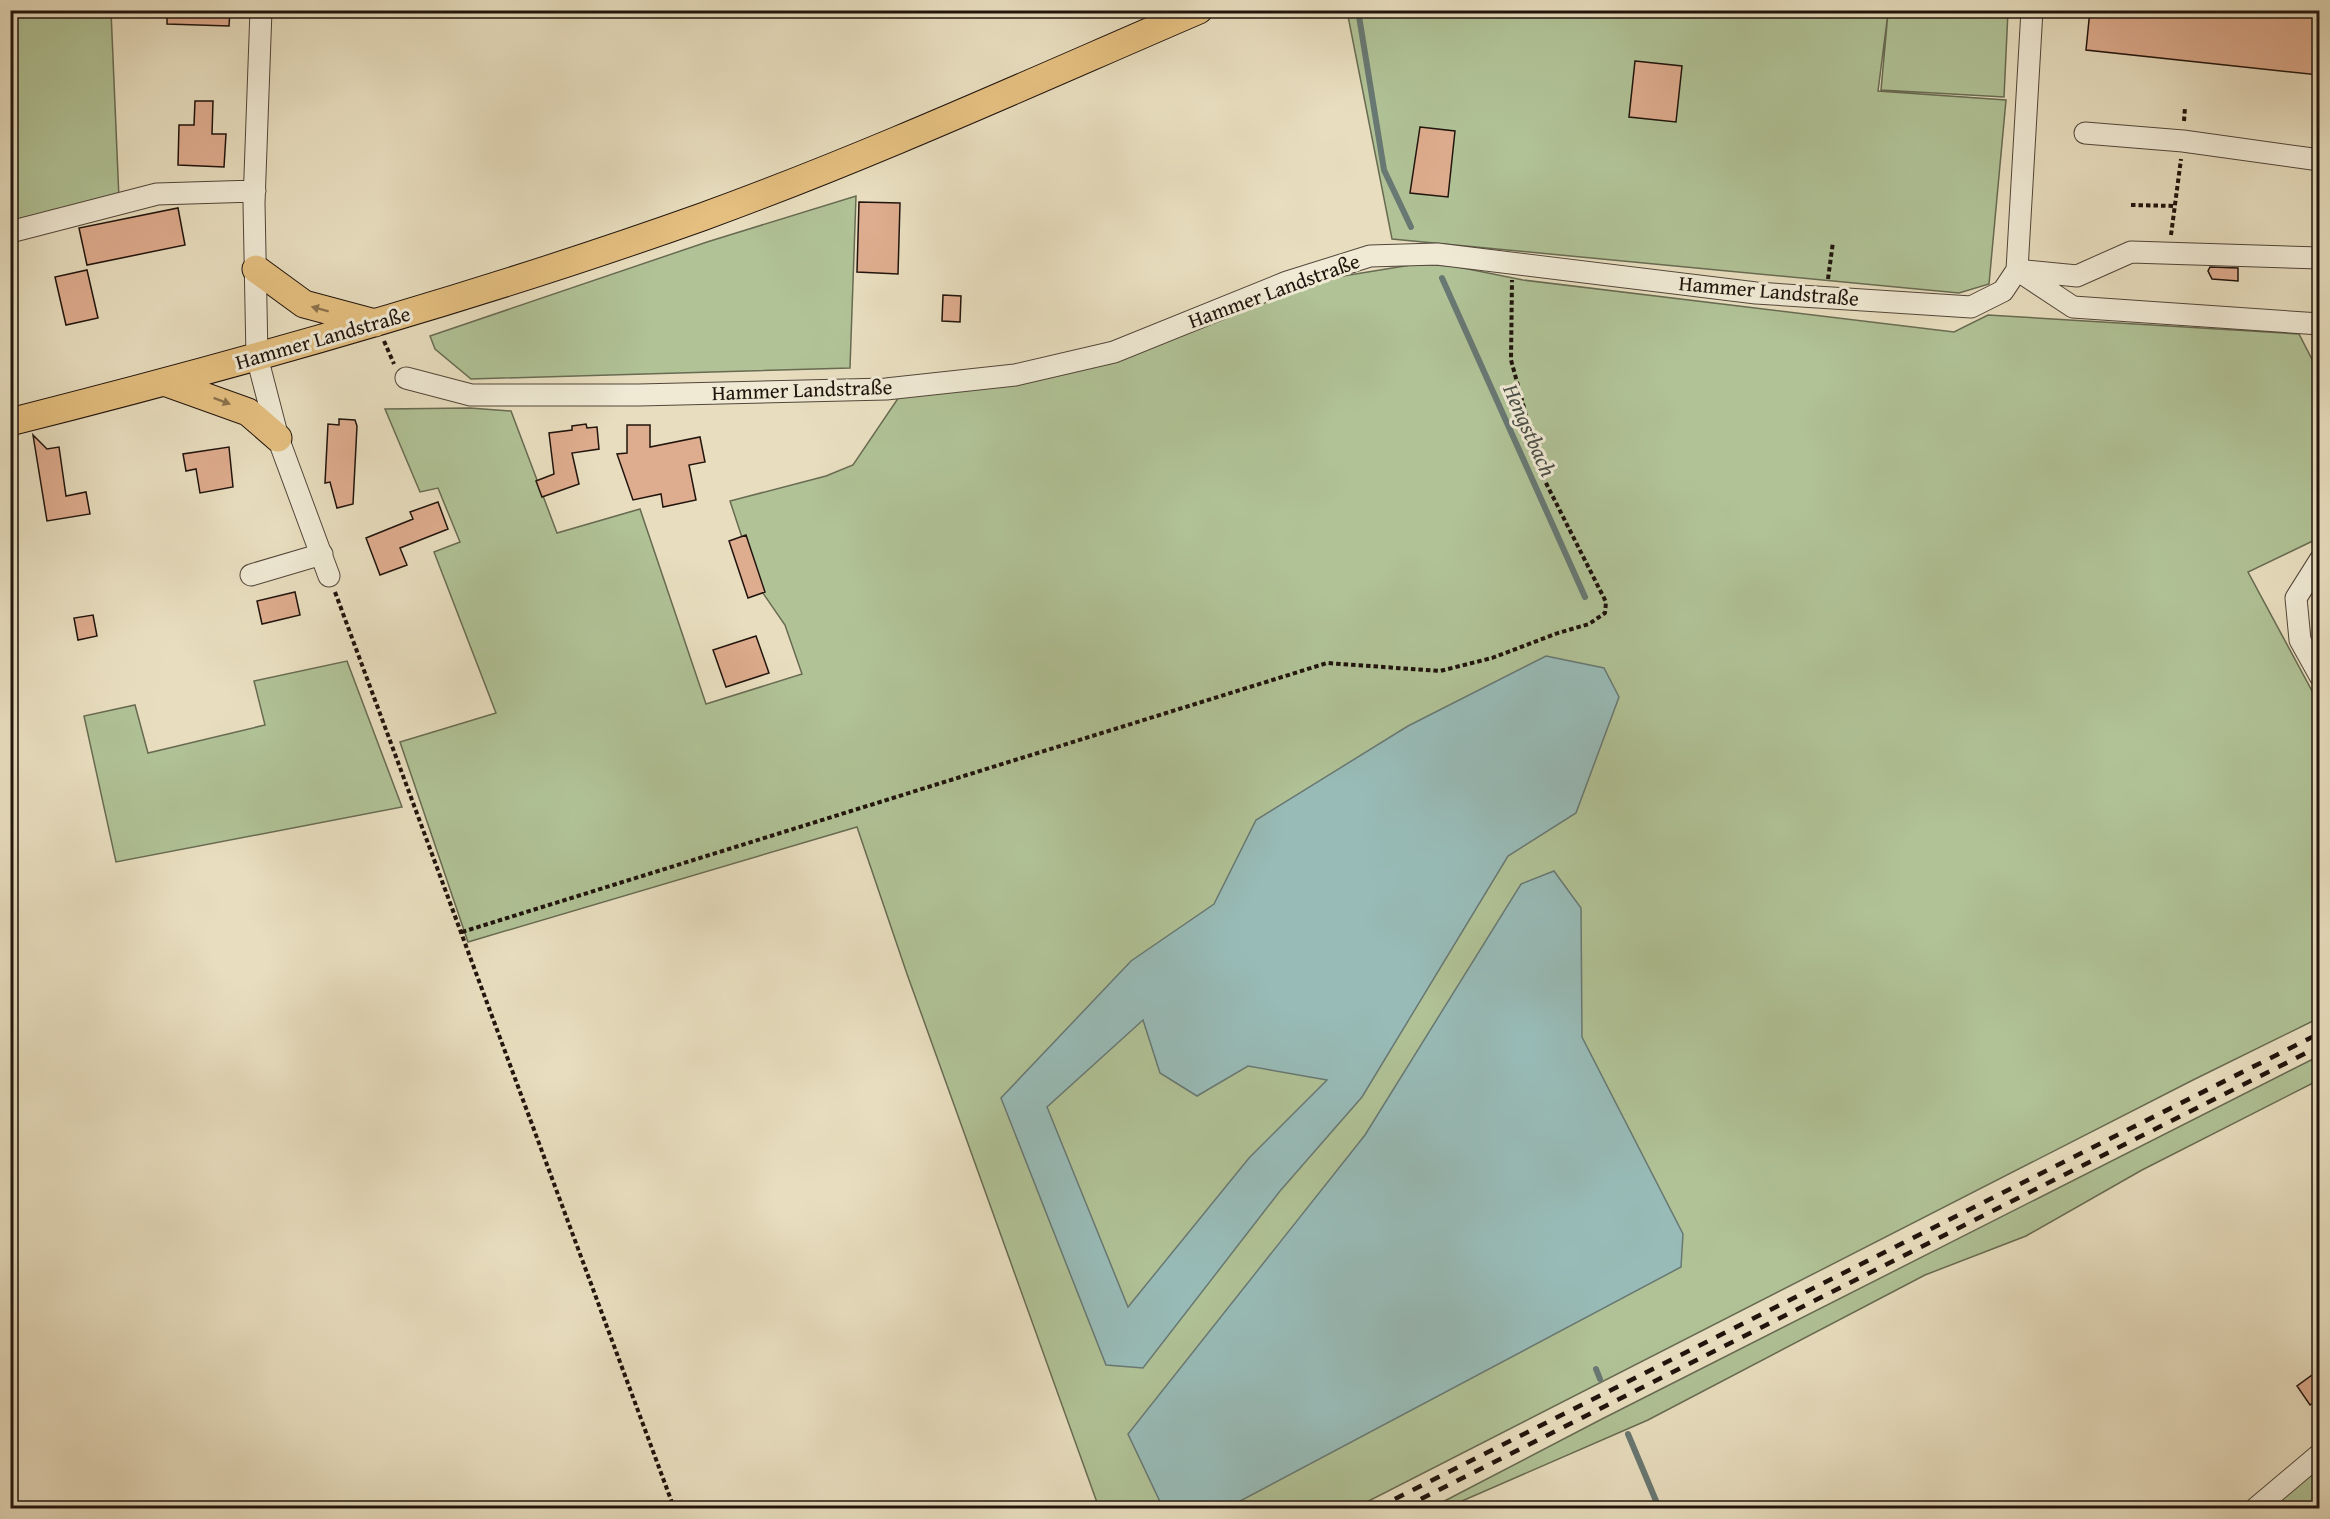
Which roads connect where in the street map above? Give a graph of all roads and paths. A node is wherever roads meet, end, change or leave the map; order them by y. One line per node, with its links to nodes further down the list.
1 (261, 10): 8 (street)
2 (1198, 10): 19 (main road, Hammer Landstraße)
3 (2032, 10): 17 (street)
4 (2185, 107): 6 (path)
5 (2085, 134): 6 (street)
6 (2183, 141): 7 (street); 10 (path)
7 (2319, 160)
8 (255, 191): 11 (street); 16 (street)
9 (2131, 205): 10 (path)
10 (2175, 206): 13 (path)
11 (10, 232)
12 (1833, 242): 18 (path)
13 (2169, 253): 14 (street); 17 (street)
14 (2319, 258)
15 (1515, 263): 18 (street, Hammer Landstraße); 22 (street, Hammer Landstraße); 31 (path)
16 (256, 269): 19 (main road, one-way to 16); 21 (street)
17 (2017, 270): 18 (street, Hammer Landstraße); 20 (street)
18 (1826, 297)
19 (376, 324): 21 (main road, Hammer Landstraße); 22 (path)
20 (2319, 324)
21 (257, 357): 23 (main road, Hammer Landstraße); 25 (street)
22 (406, 378)
23 (167, 382): 24 (main road, Hammer Landstraße); 25 (main road, one-way to 25)
24 (10, 422)
25 (278, 438): 26 (street)
26 (322, 554): 28 (street); 29 (street)
27 (2319, 560): 30 (street)
28 (251, 575)
29 (329, 576): 31 (path)
30 (2319, 676)
31 (462, 932): 33 (path)
32 (2319, 1454): 34 (street)
33 (674, 1509)
34 (2256, 1509)

